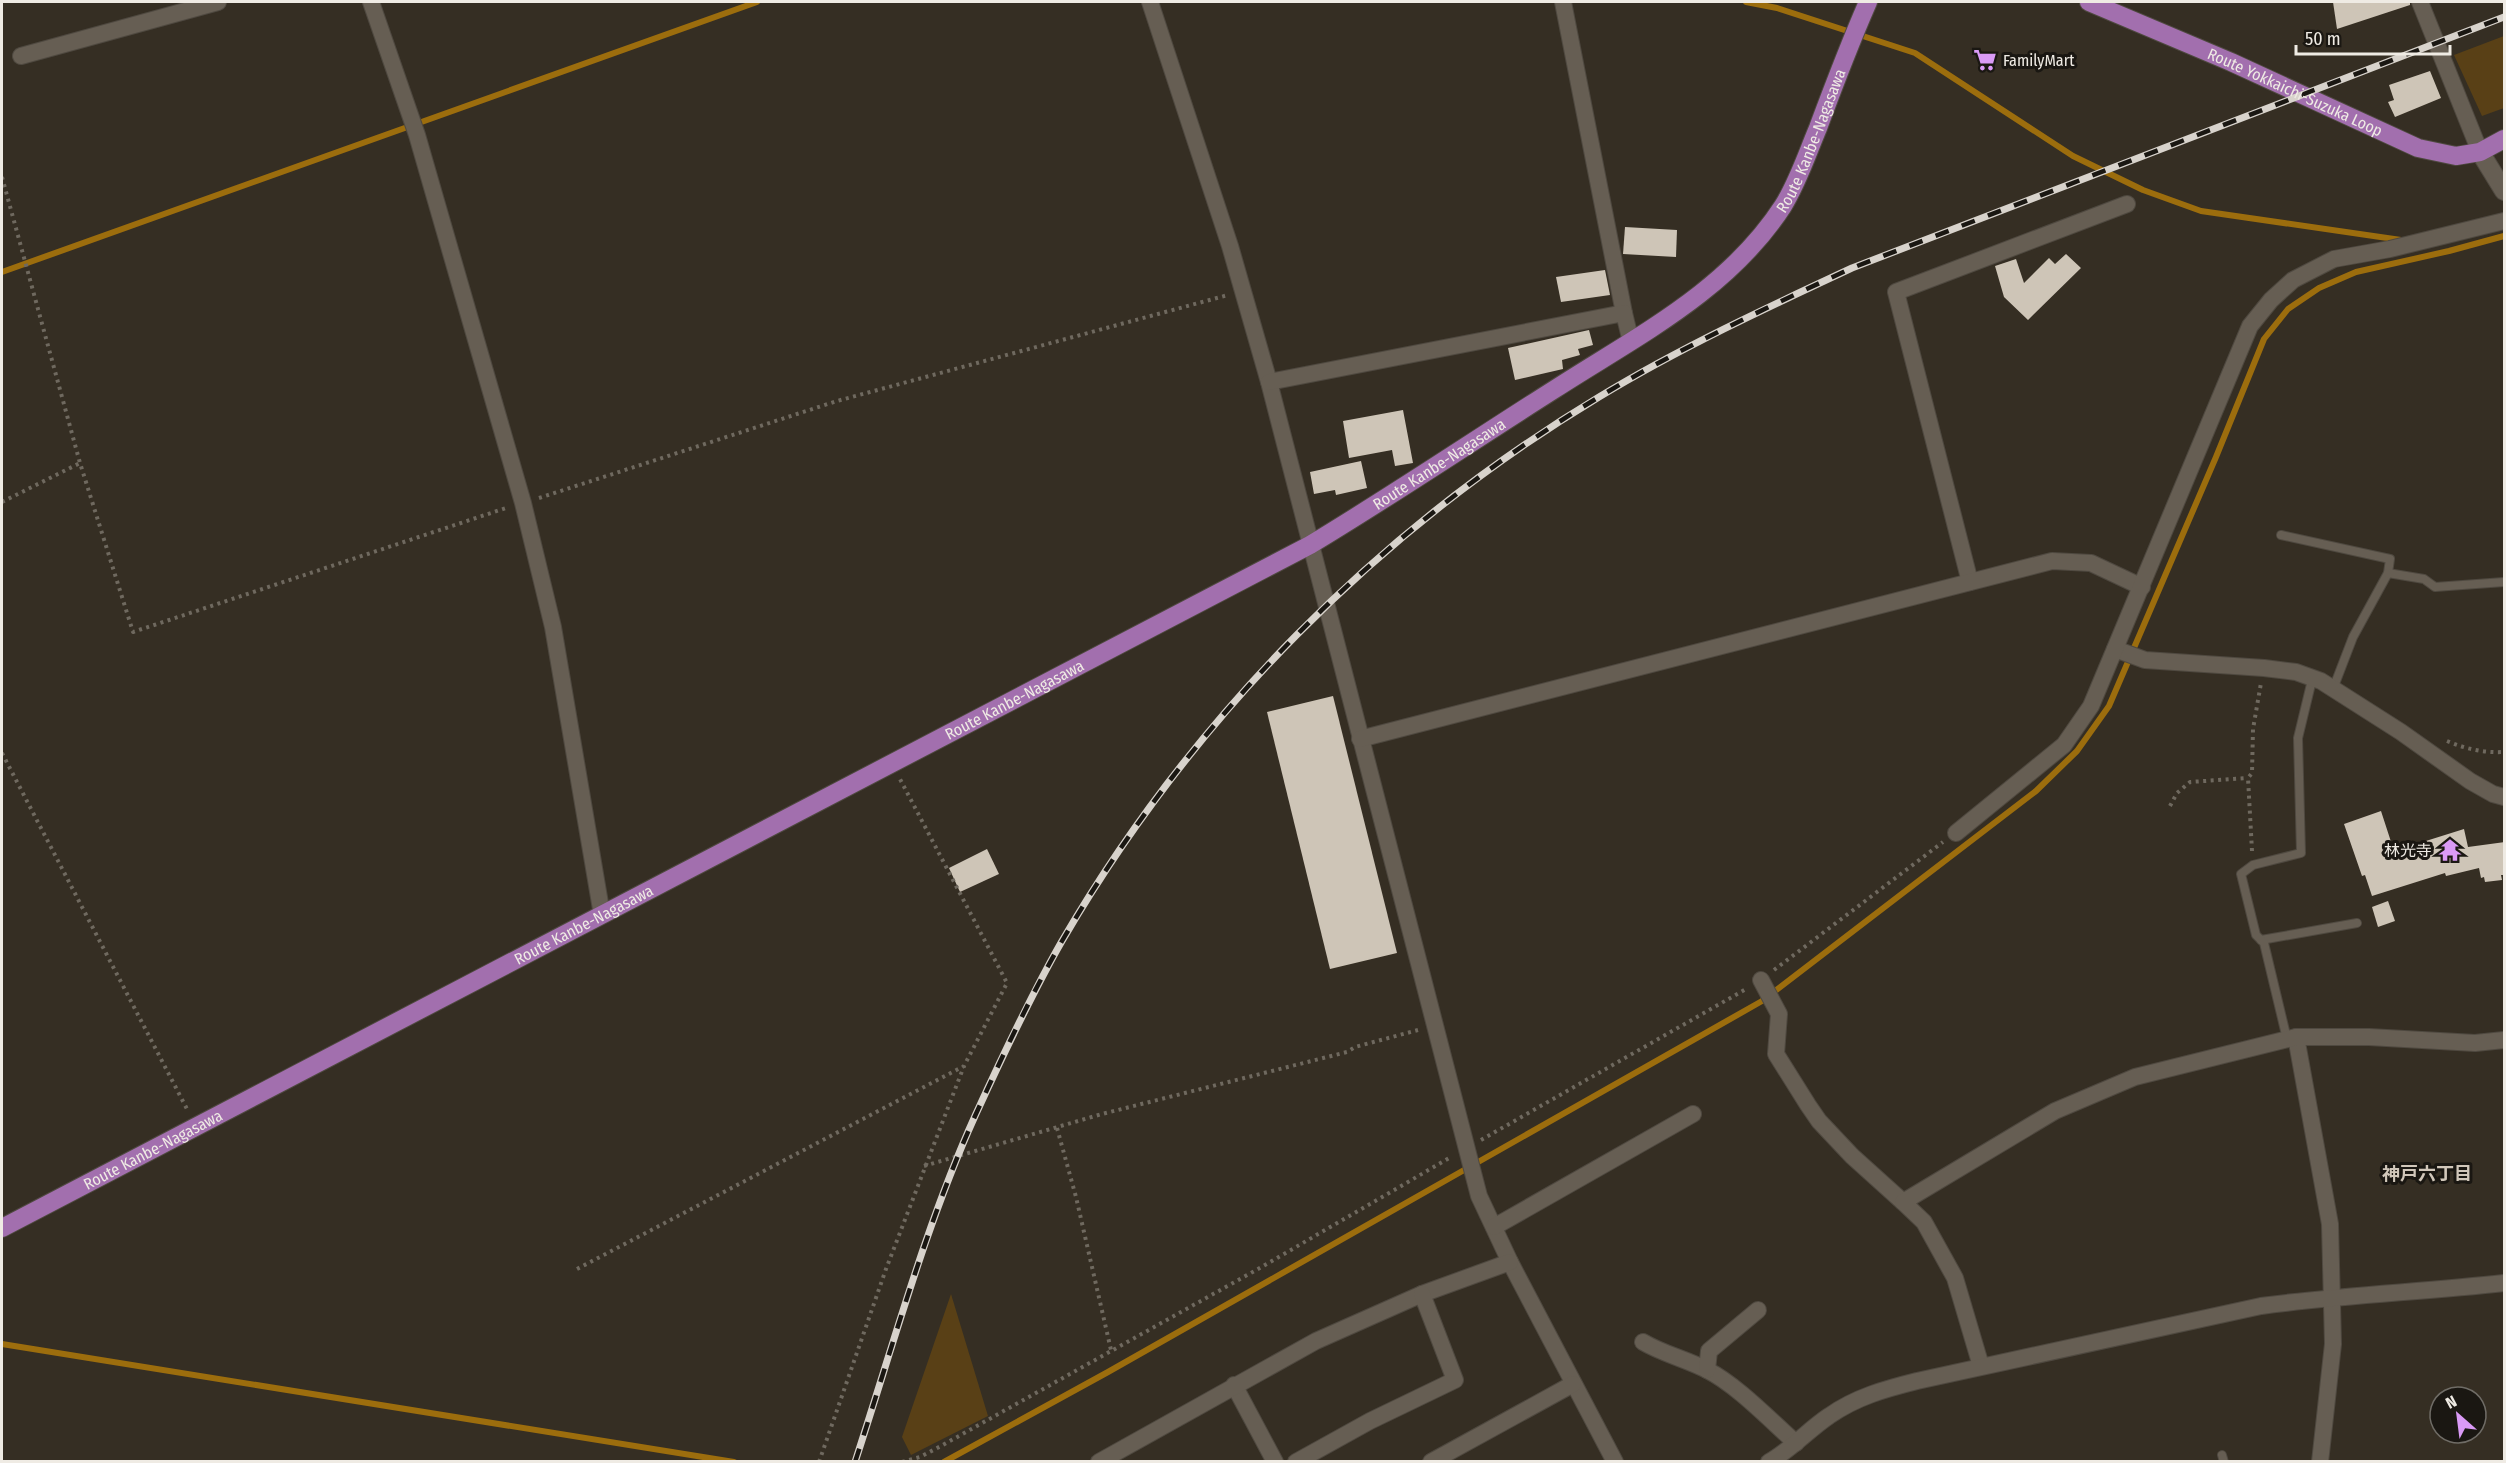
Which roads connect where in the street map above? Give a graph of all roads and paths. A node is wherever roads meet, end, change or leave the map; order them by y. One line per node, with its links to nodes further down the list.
1 (218, 2): 8 (street)
2 (371, 2): 22 (street)
3 (1150, 2): 16 (street)
4 (1563, 2): 17 (street)
5 (1868, 2): 18 (main road, Route Kanbe-Nagasawa)
6 (2090, 2): 11 (main road, Route Yokkaichi-Suzuka Loop)
7 (2420, 2): 11 (street)
8 (166, 8): 9 (street)
9 (21, 56)
10 (2505, 140): 11 (main road, Route Yokkaichi-Suzuka Loop)
11 (2480, 152): 13 (street)
12 (2, 177): 20 (path)
13 (2505, 191)
14 (2127, 204): 26 (street)
15 (2505, 221): 28 (street)
16 (1243, 291): 19 (street); 22 (path)
17 (1624, 313): 18 (street); 19 (street)
18 (1631, 342): 24 (main road, Route Kanbe-Nagasawa)
19 (1269, 382): 24 (street)
20 (81, 463): 21 (path); 22 (path)
21 (2, 502)
22 (523, 503): 43 (street)
23 (2281, 535): 25 (lane)
24 (1310, 545): 33 (street); 37 (main road, Route Kanbe-Nagasawa)
25 (2388, 573): 27 (lane); 32 (lane)
26 (1970, 582): 28 (street); 33 (street)
27 (2505, 582)
28 (2142, 587): 29 (street)
29 (2117, 649): 30 (street); 41 (street)
30 (2264, 668): 31 (street); 38 (path)
31 (2312, 680): 32 (street); 42 (lane)
32 (2333, 689): 39 (street)
33 (1360, 739): 47 (street)
34 (2445, 740): 35 (path)
35 (2505, 752)
36 (2, 753): 52 (path)
37 (891, 762): 43 (main road, Route Kanbe-Nagasawa); 50 (path)
38 (2248, 778): 40 (path); 42 (path)
39 (2505, 797)
40 (2170, 806)
41 (1956, 833): 46 (path)
42 (2253, 865): 45 (lane)
43 (602, 915): 52 (main road, Route Kanbe-Nagasawa)
44 (2357, 923): 45 (lane)
45 (2261, 940): 48 (lane)
46 (1761, 980): 54 (path); 56 (street)
47 (1434, 1026): 53 (path); 54 (street)
48 (2291, 1038): 49 (street); 56 (street); 63 (street)
49 (2505, 1040)
50 (964, 1066): 55 (path); 60 (path)
51 (1693, 1114): 57 (street)
52 (195, 1127): 58 (main road, Route Kanbe-Nagasawa)
53 (1057, 1128): 55 (path); 66 (path)
54 (1467, 1148): 57 (street); 66 (path)
55 (924, 1166): 72 (path)
56 (1903, 1202): 67 (street)
57 (1494, 1227): 59 (street)
58 (2, 1228)
59 (1510, 1262): 62 (street); 69 (street)
60 (577, 1269)
61 (2505, 1283): 63 (street)
62 (1422, 1294): 70 (street); 76 (street)
63 (2331, 1299): 67 (street); 80 (street)
64 (1758, 1310): 68 (street)
65 (1643, 1342): 68 (street)
66 (1111, 1350): 73 (path)
67 (1981, 1366): 71 (street)
68 (1707, 1370): 71 (street)
69 (1573, 1384): 77 (street); 78 (street)
70 (1234, 1385): 74 (street); 75 (street)
71 (1796, 1443): 79 (street)
72 (819, 1461)
73 (902, 1461)
74 (1099, 1461)
75 (1275, 1461)
76 (1296, 1461)
77 (1431, 1461)
78 (1615, 1461)
79 (1769, 1461)
80 (2320, 1461)

